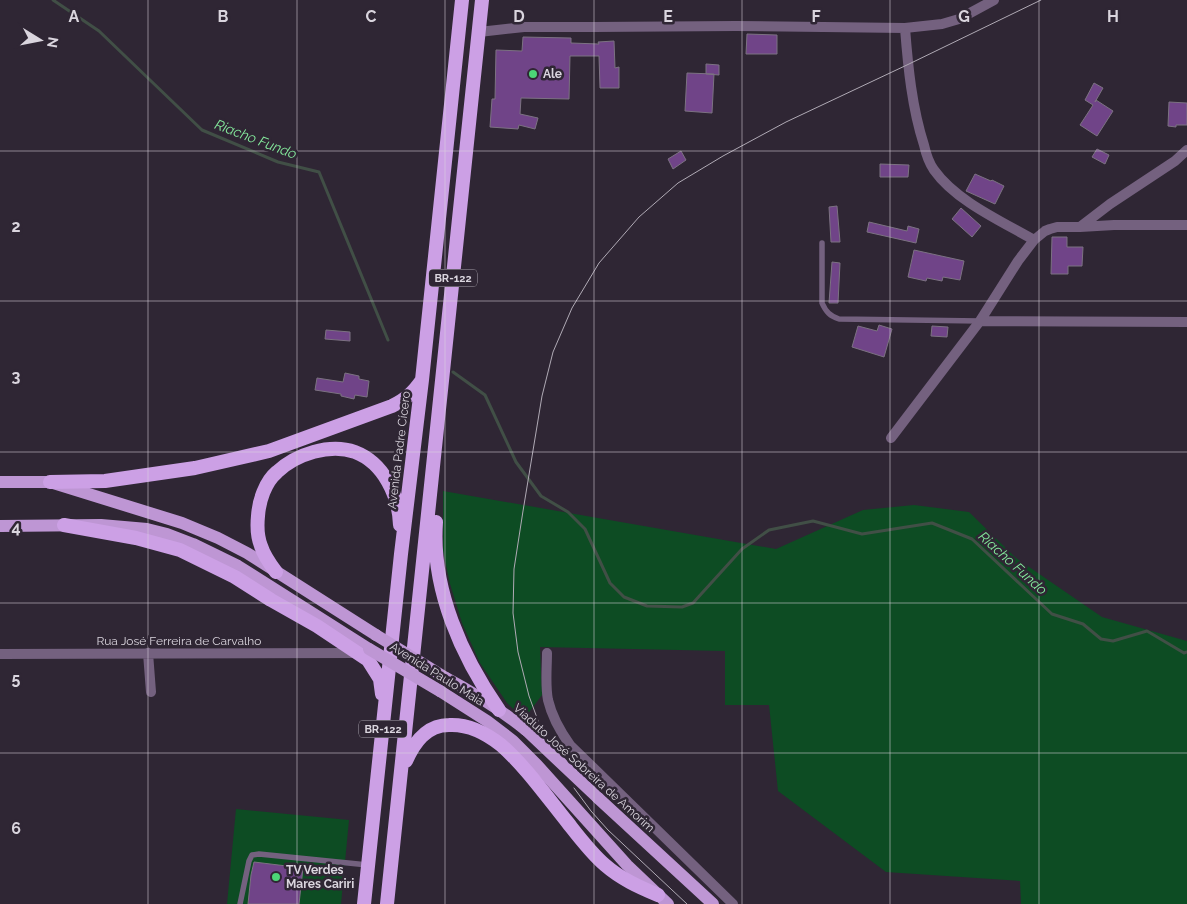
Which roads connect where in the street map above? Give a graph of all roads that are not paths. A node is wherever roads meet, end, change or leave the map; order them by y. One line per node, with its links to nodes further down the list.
1 (462, 0): 13 (highway, Avenida Padre Cícero / BR-122)
2 (482, 0): 5 (highway, BR-122)
3 (994, 0): 4 (street)
4 (905, 28): 5 (street); 9 (street)
5 (479, 32): 15 (highway, BR-122)
6 (1187, 150): 8 (street)
7 (1187, 225): 8 (street)
8 (1080, 227): 9 (street)
9 (1034, 240): 11 (street)
10 (822, 243): 11 (lane)
11 (980, 320): 12 (street); 14 (street)
12 (1187, 322)
13 (422, 380): 17 (highway); 20 (highway, Avenida Padre Cícero / BR-122)
14 (891, 438)
15 (432, 478): 27 (highway); 29 (highway, BR-122)
16 (0, 482): 17 (main road, Viaduto José Sobreira de Amorim)
17 (50, 482): 21 (main road, Viaduto José Sobreira de Amorim)
18 (64, 525): 19 (main road, Avenida Paulo Maia); 22 (highway); 22 (main road, Avenida Paulo Maia)
19 (0, 526)
20 (401, 554): 21 (highway); 28 (highway, Avenida Padre Cícero / BR-122)
21 (276, 572): 27 (main road, Viaduto José Sobreira de Amorim, bridge)
22 (364, 651): 23 (street, Rua José Ferreira de Carvalho); 28 (highway); 31 (main road, Avenida Paulo Maia, bridge)
23 (148, 653): 25 (street, Rua José Ferreira de Carvalho); 26 (street)
24 (546, 653): 36 (street)
25 (0, 654)
26 (151, 692)
27 (499, 710): 35 (main road, Viaduto José Sobreira de Amorim, bridge)
28 (385, 712): 30 (highway, Avenida Padre Cícero / BR-122)
29 (401, 771): 31 (highway); 34 (highway, BR-122)
30 (368, 865): 32 (lane); 33 (highway, Avenida Padre Cícero / BR-122)
31 (663, 899)
32 (240, 904)
33 (364, 904)
34 (387, 904)
35 (712, 904)
36 (733, 904)

